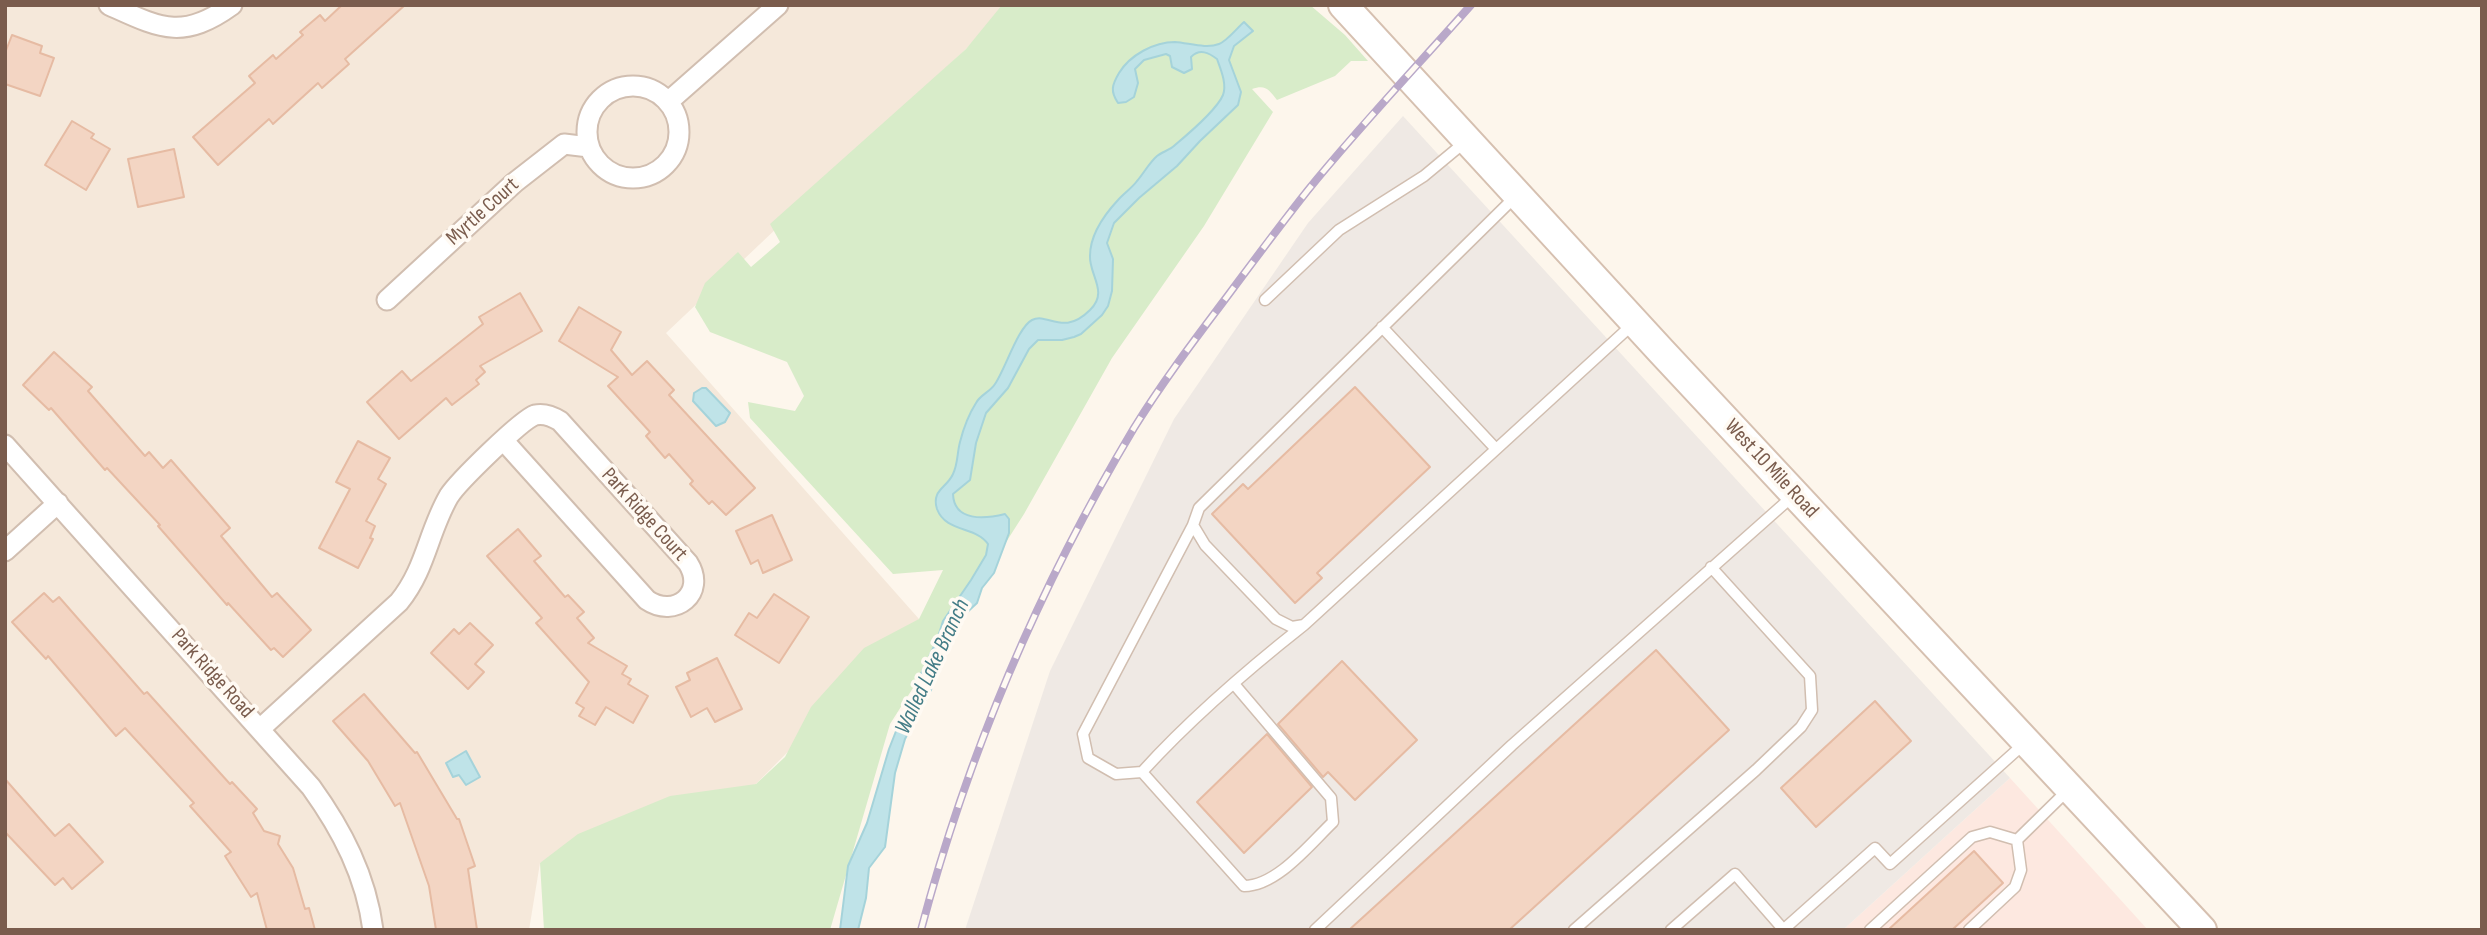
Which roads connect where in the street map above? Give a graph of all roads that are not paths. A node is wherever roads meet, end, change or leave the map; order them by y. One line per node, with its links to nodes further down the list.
1 (109, 5): 2 (street)
2 (232, 5)
3 (778, 5): 5 (street)
4 (1343, 5): 6 (main road, West 10 Mile Road)
5 (668, 102): 7 (street); 7 (street)
6 (1468, 139): 8 (main road, West 10 Mile Road); 10 (lane)
7 (589, 147): 9 (street, Myrtle Court)
8 (1517, 194): 11 (main road, West 10 Mile Road); 12 (lane)
9 (387, 300)
10 (1265, 300)
11 (1635, 323): 15 (lane); 16 (main road, West 10 Mile Road)
12 (1382, 327): 15 (lane); 18 (lane)
13 (504, 441): 13 (street, Park Ridge Court); 23 (street, Park Ridge Court)
14 (5, 445): 17 (street, Park Ridge Road)
15 (1496, 449): 21 (lane)
16 (1794, 494): 20 (lane); 24 (main road, West 10 Mile Road)
17 (58, 503): 19 (street); 23 (street, Park Ridge Road)
18 (1193, 525): 21 (lane); 25 (lane)
19 (5, 551)
20 (1711, 568): 29 (lane); 30 (lane)
21 (1304, 625): 22 (lane)
22 (1234, 684): 25 (lane); 25 (lane)
23 (261, 729): 28 (street, Park Ridge Road)
24 (2026, 742): 26 (main road, West 10 Mile Road); 32 (lane)
25 (1142, 772)
26 (2069, 788): 27 (lane); 35 (main road, West 10 Mile Road)
27 (2017, 840): 33 (lane); 34 (lane)
28 (373, 930)
29 (1315, 930)
30 (1574, 930)
31 (1671, 930): 32 (lane)
32 (1783, 930)
33 (1870, 930)
34 (1969, 930)
35 (2202, 930)

